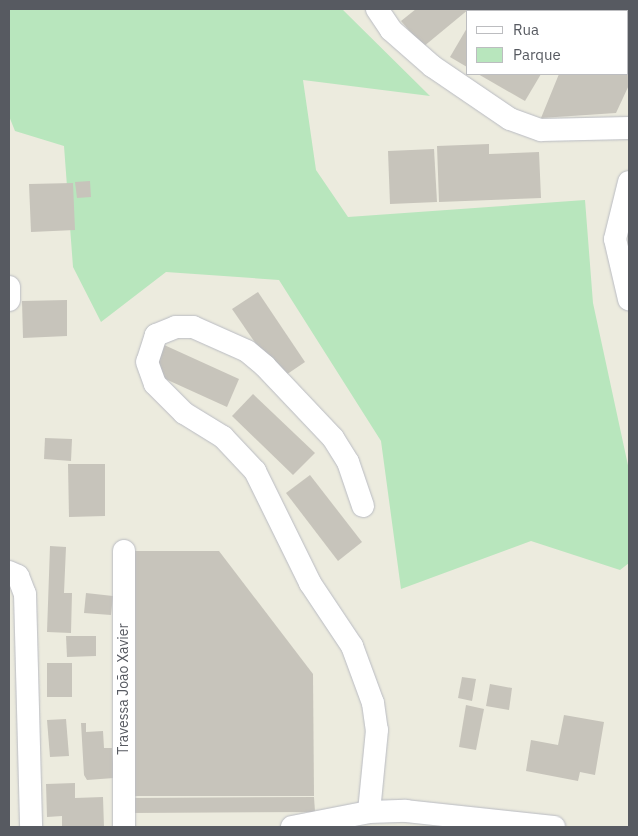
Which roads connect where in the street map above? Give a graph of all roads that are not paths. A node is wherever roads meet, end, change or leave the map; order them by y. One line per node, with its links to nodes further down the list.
1 (377, 9): 2 (street)
2 (629, 128)
3 (629, 182): 5 (street)
4 (9, 286): 6 (street)
5 (629, 299)
6 (9, 300)
7 (363, 506): 10 (street)
8 (124, 551): 12 (street, Travessa João Xavier)
9 (9, 572): 11 (street)
10 (369, 812): 13 (street); 14 (street)
11 (31, 827)
12 (124, 827)
13 (292, 827)
14 (554, 827)

